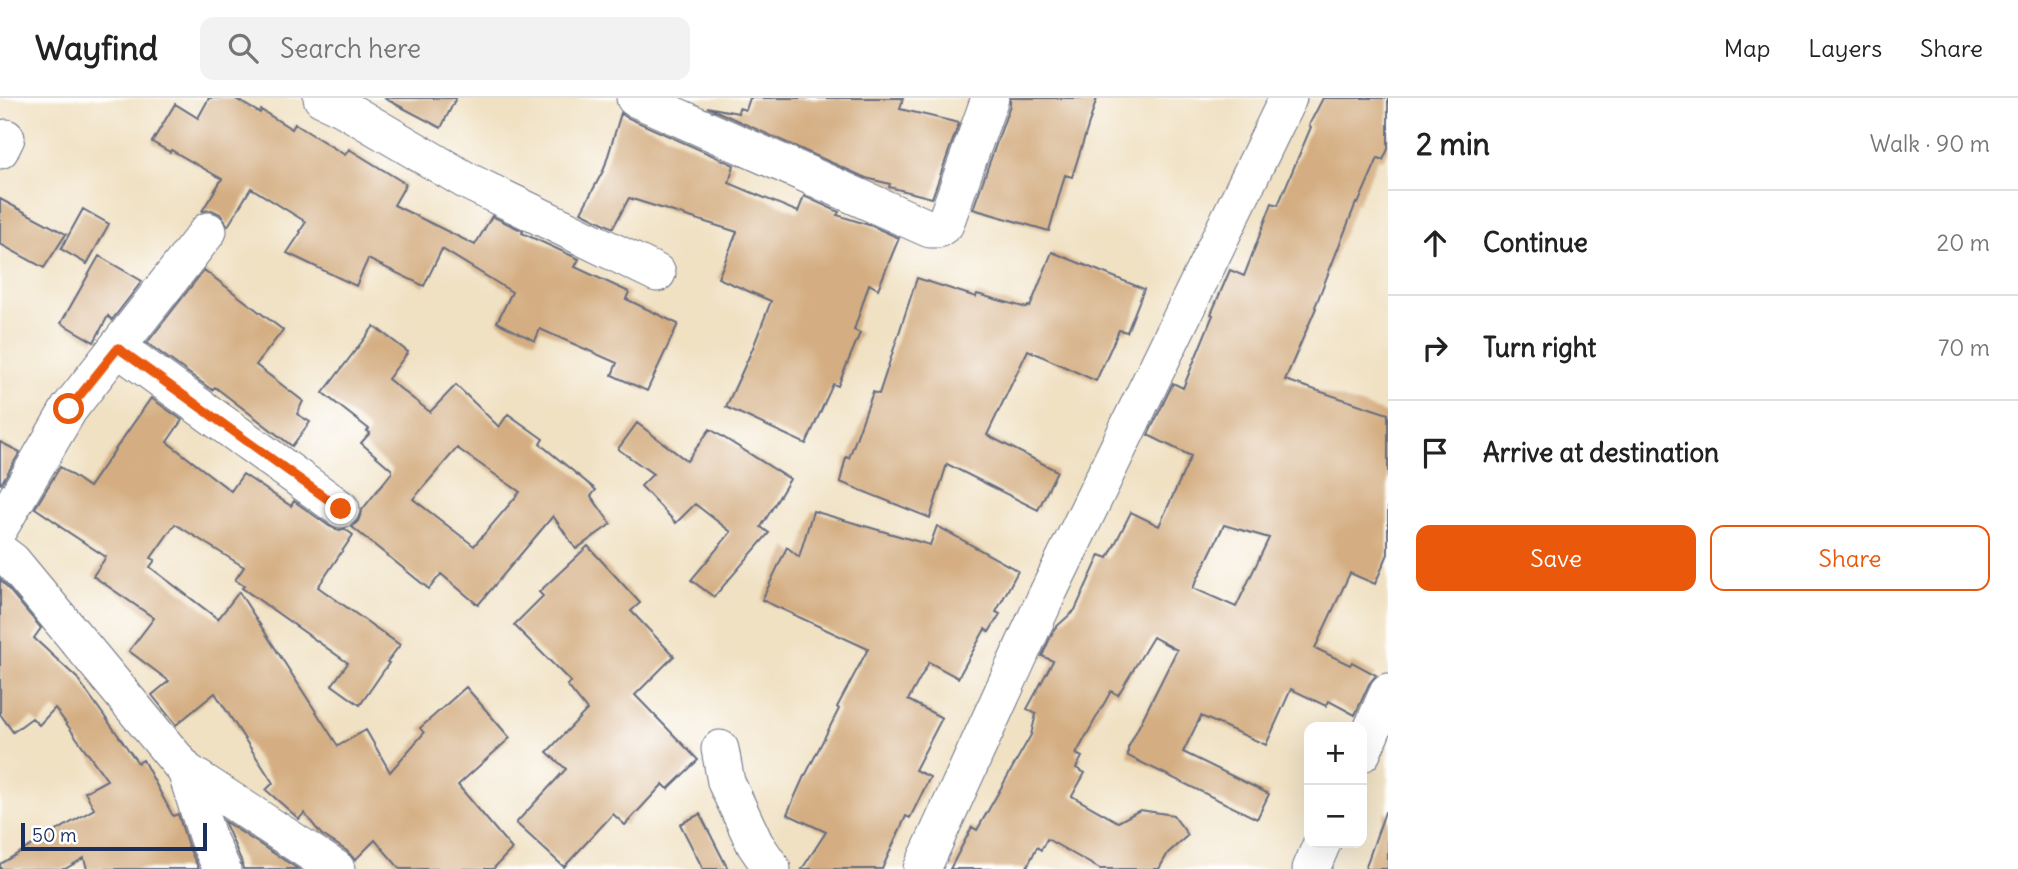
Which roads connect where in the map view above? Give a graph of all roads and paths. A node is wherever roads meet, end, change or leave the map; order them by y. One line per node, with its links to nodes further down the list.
1 (321, 98): 6 (street)
2 (635, 98): 3 (street)
3 (990, 98)
4 (1288, 98): 19 (street)
5 (208, 231): 7 (street)
6 (657, 274)
7 (118, 348): 8 (street); 9 (street)
8 (341, 509)
9 (0, 527)
10 (0, 552): 14 (street)
11 (1388, 692): 12 (street)
12 (1367, 741)
13 (720, 749): 18 (street)
14 (186, 771): 16 (street); 17 (street)
15 (1320, 848): 20 (street)
16 (222, 869)
17 (336, 869)
18 (772, 869)
19 (922, 869)
20 (1311, 869)

